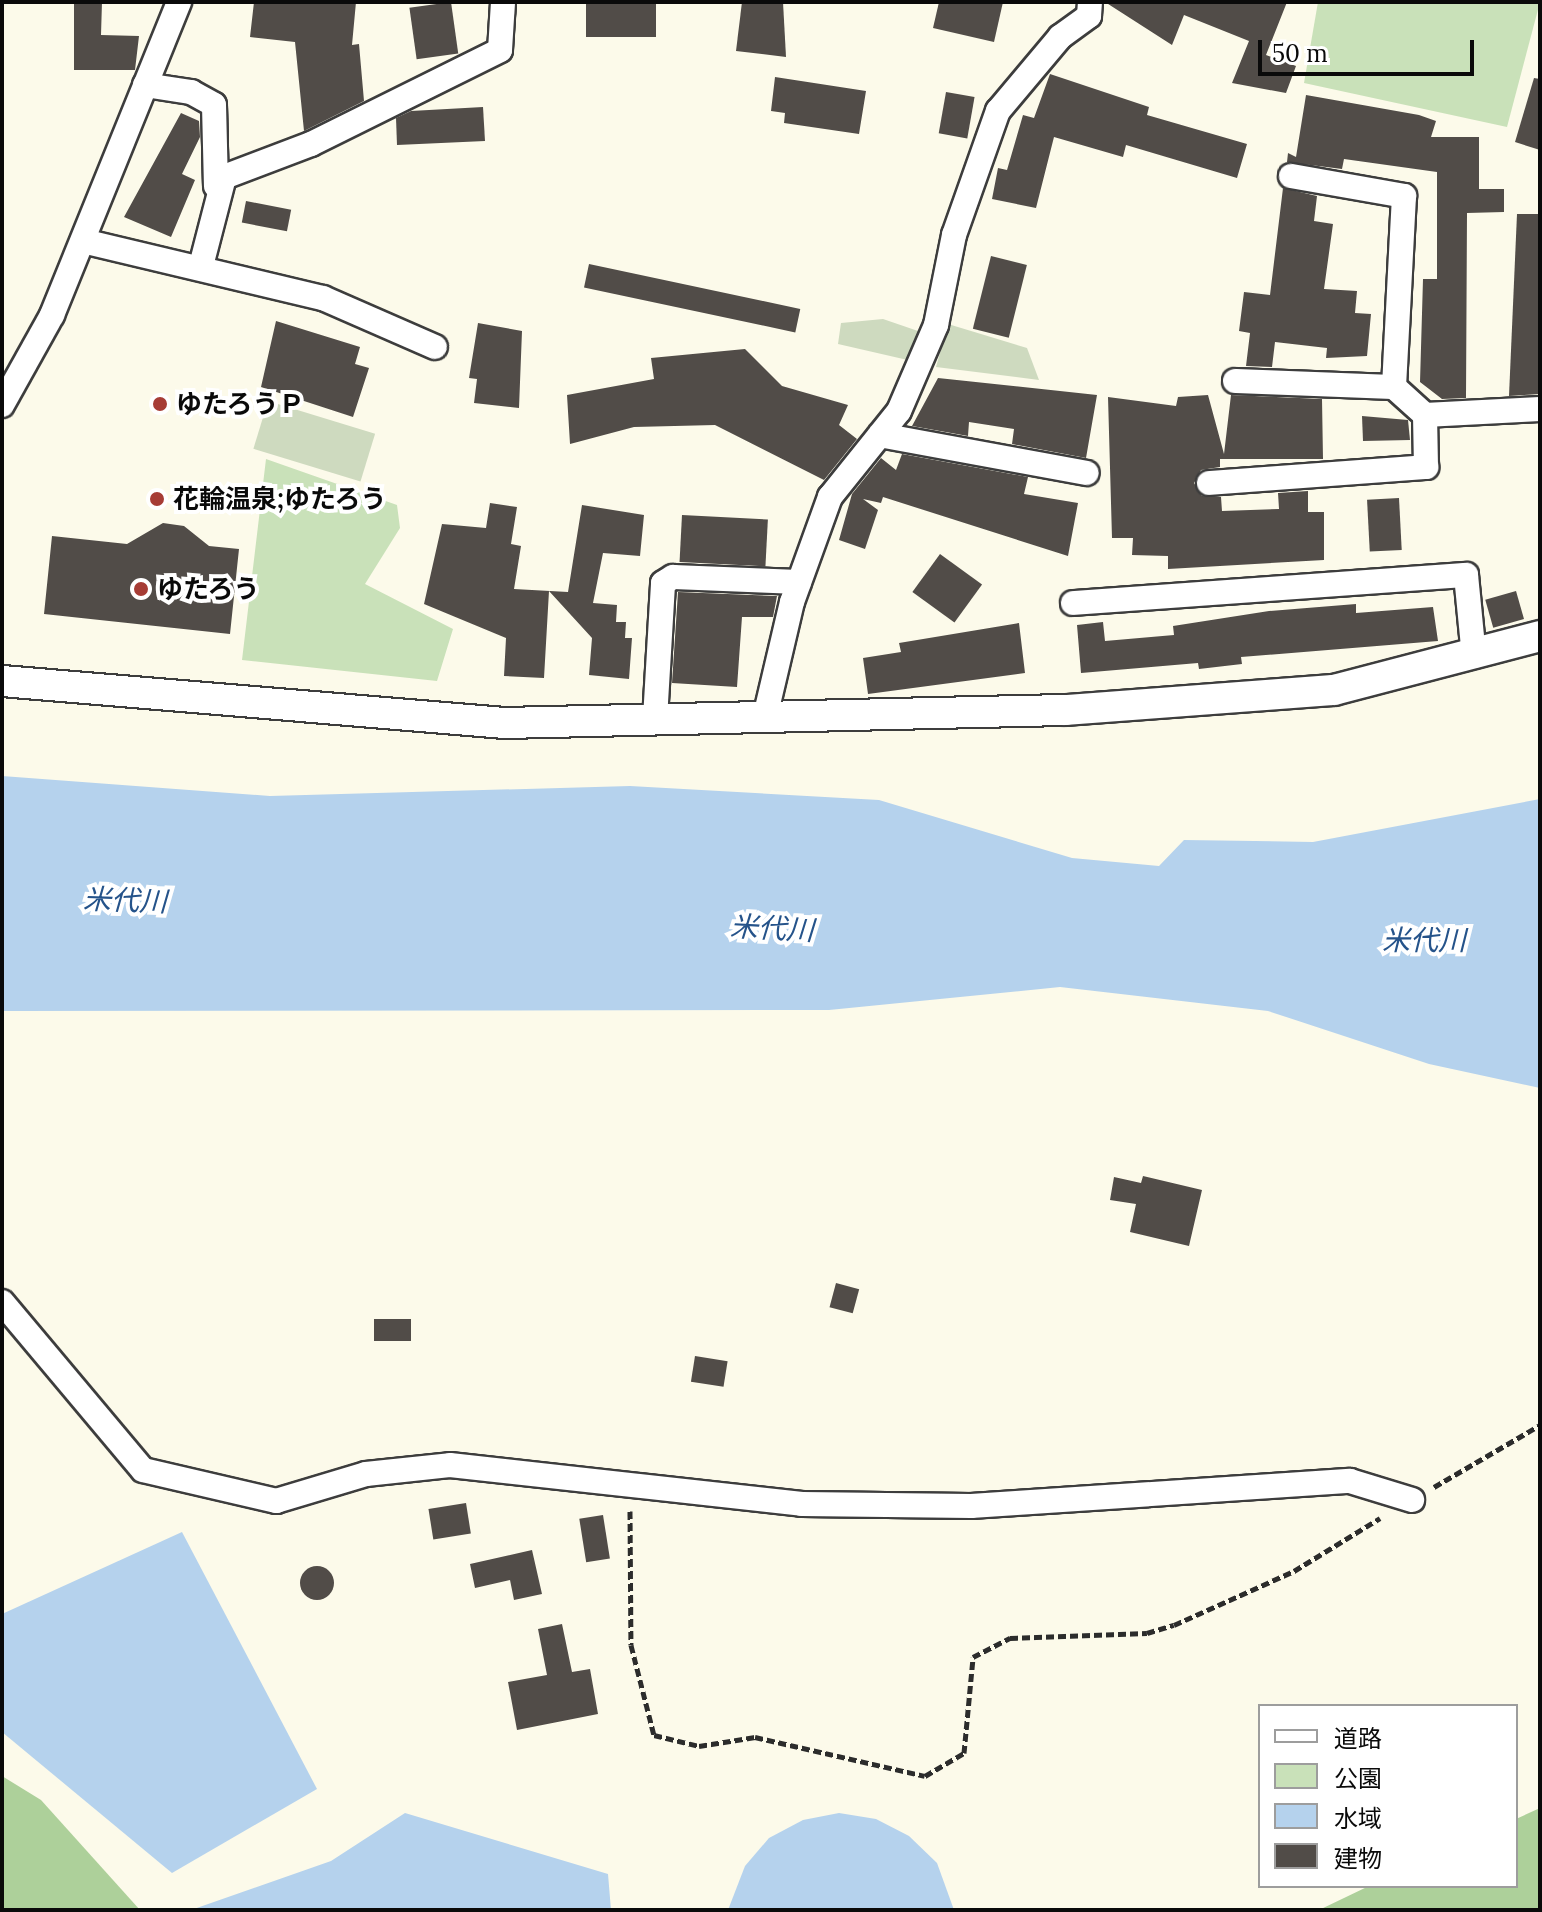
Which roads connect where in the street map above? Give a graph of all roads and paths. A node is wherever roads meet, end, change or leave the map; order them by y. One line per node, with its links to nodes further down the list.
1 (179, 2): 4 (street)
2 (503, 2): 6 (street)
3 (1090, 2): 15 (street)
4 (145, 85): 6 (street); 7 (street)
5 (1291, 176): 11 (street)
6 (216, 186): 8 (street)
7 (83, 241): 8 (street); 12 (street)
8 (201, 266): 9 (street)
9 (435, 347)
10 (1235, 381): 11 (street)
11 (1394, 387): 14 (street)
12 (2, 405)
13 (1540, 409): 14 (street)
14 (1425, 415): 17 (street)
15 (880, 435): 16 (street); 18 (street)
16 (1087, 473)
17 (1209, 483)
18 (799, 582): 23 (street); 24 (street)
19 (1073, 603): 21 (street)
20 (1540, 636): 21 (street)
21 (1474, 656): 23 (street)
22 (2, 681): 24 (street)
23 (765, 717): 24 (street)
24 (655, 719)
25 (2, 1302): 27 (street)
26 (1540, 1425): 28 (path)
27 (623, 1486): 28 (street); 28 (path)
28 (1412, 1500)

